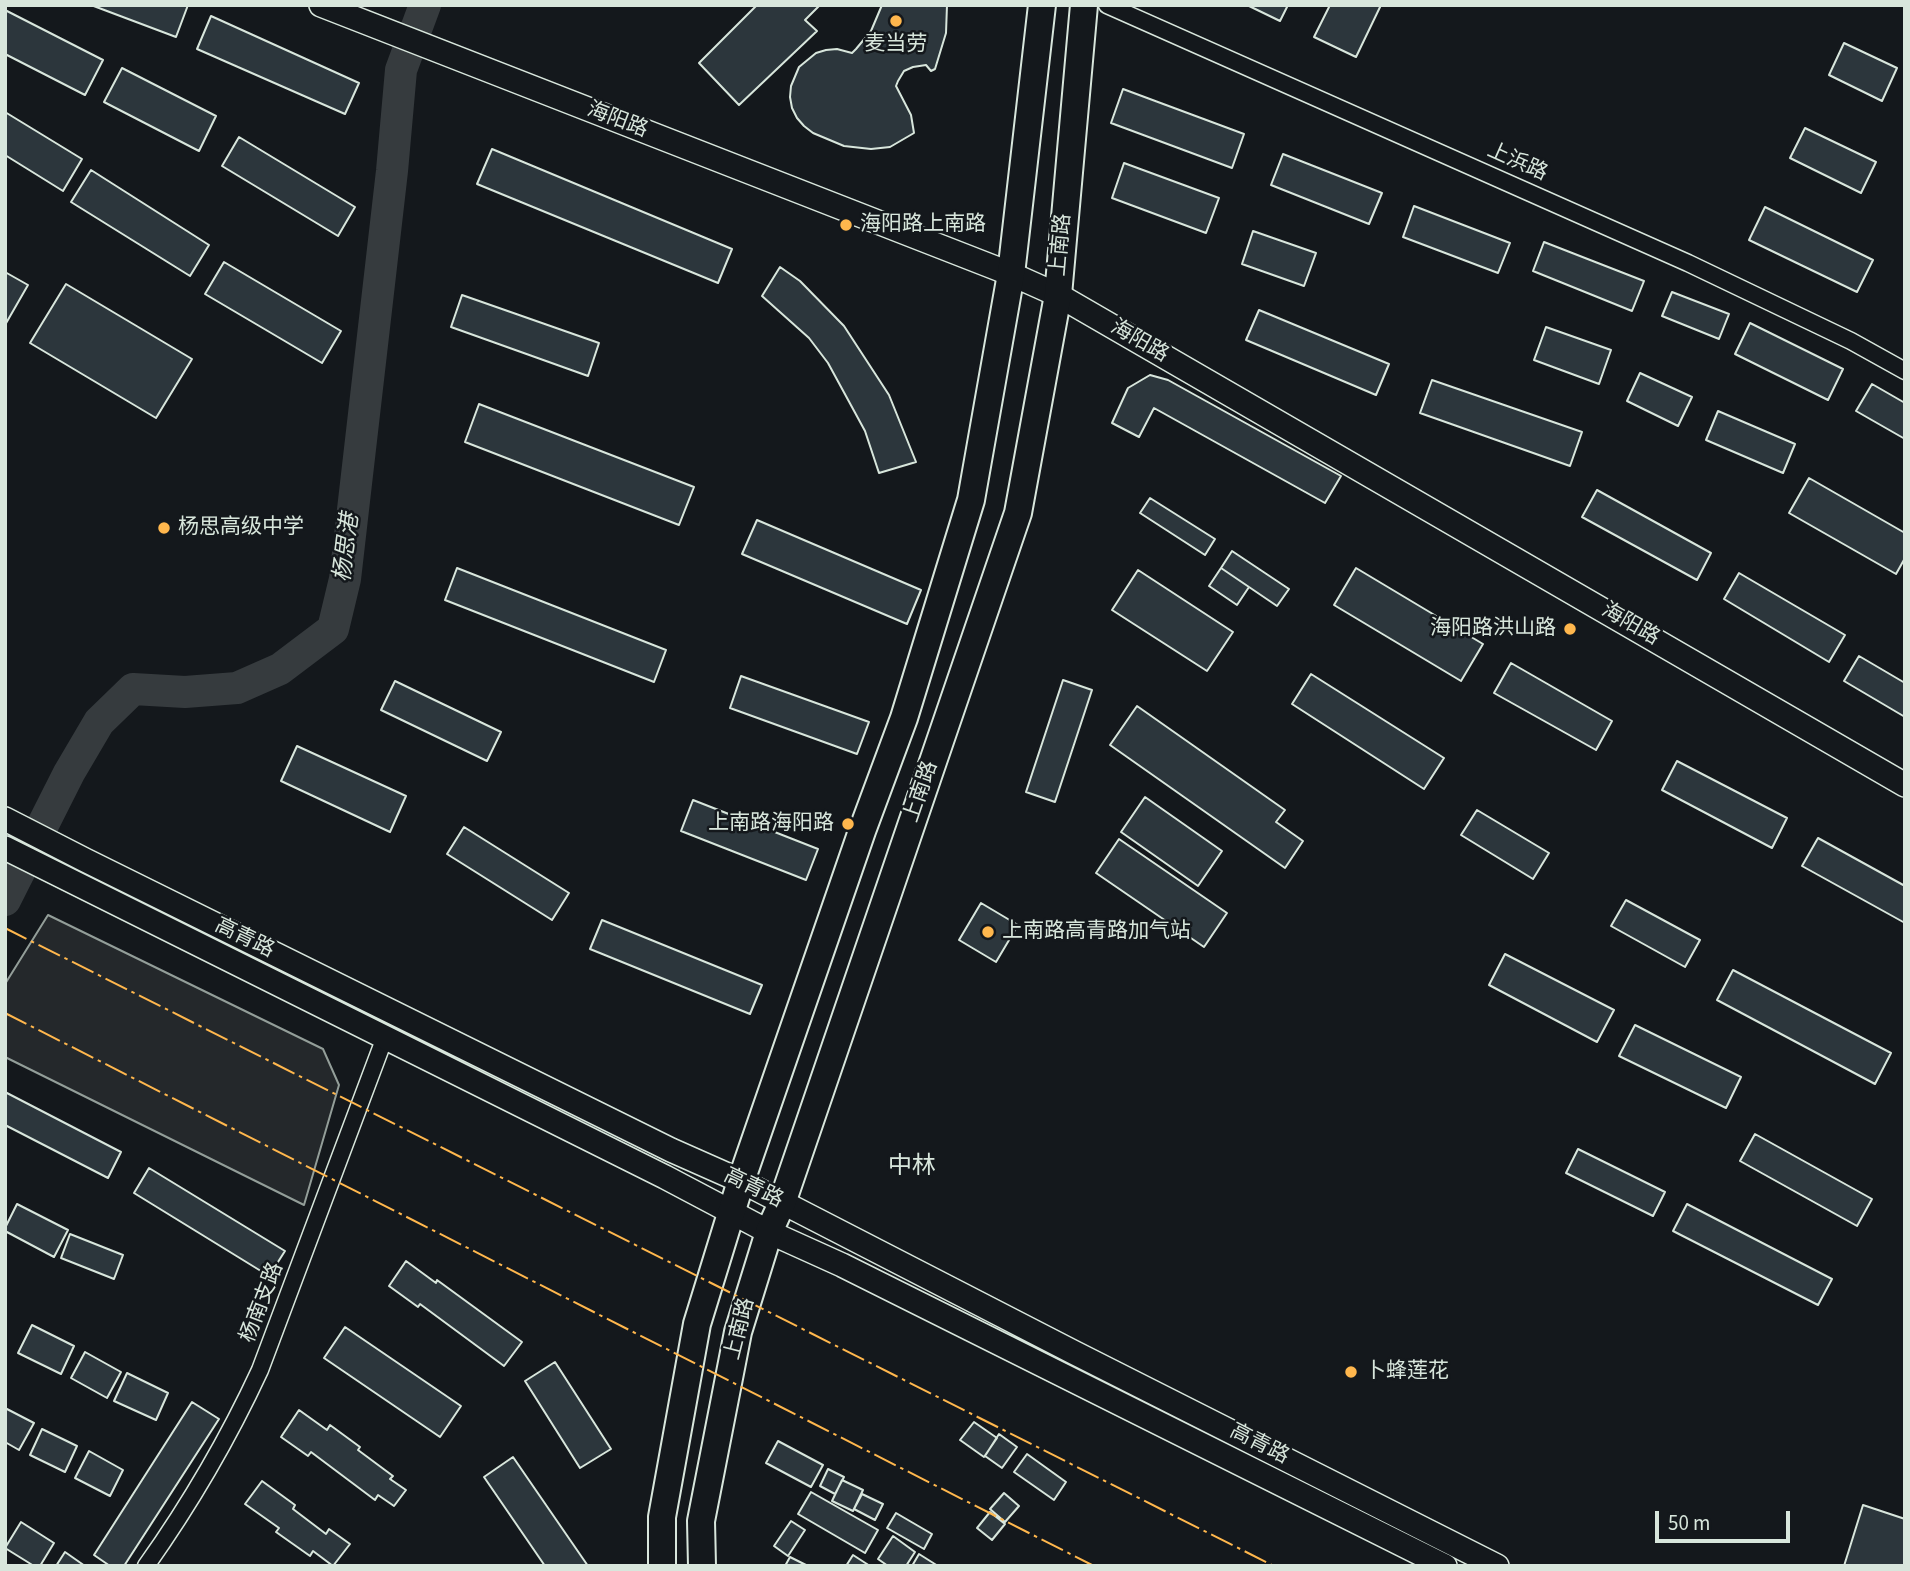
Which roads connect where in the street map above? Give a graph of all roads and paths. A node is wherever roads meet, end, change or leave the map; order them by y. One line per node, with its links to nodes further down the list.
1 (321, 5): 5 (main road, 海阳路)
2 (1042, 5): 5 (main road, 上南路)
3 (1084, 5): 6 (main road, 上南路)
4 (1107, 5): 7 (street, 上浜路)
5 (1011, 274): 6 (main road, 海阳路); 12 (main road, 上南路)
6 (1058, 295): 8 (main road, 海阳路); 13 (main road, 上南路)
7 (1905, 371)
8 (1905, 785)
9 (5, 819): 12 (main road, 高青路)
10 (5, 848): 11 (main road, 高青路)
11 (385, 1037): 14 (main road, 高青路); 16 (street, 杨南支路)
12 (741, 1181): 13 (main road, 高青路); 14 (main road, 上南路)
13 (782, 1203): 15 (main road, 上南路); 20 (main road, 高青路)
14 (732, 1213): 15 (main road, 高青路); 17 (main road, 上南路)
15 (769, 1232): 18 (main road, 上南路); 19 (main road, 高青路)
16 (146, 1566)
17 (662, 1566)
18 (702, 1566)
19 (1445, 1566)
20 (1497, 1566)

